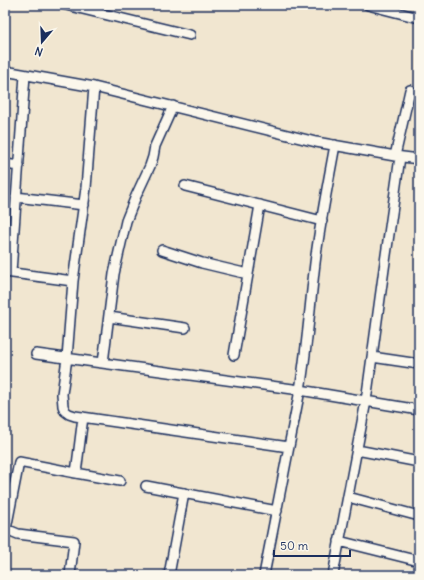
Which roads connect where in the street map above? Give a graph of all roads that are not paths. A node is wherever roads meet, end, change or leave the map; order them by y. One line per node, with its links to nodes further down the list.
1 (66, 5): 4 (street)
2 (368, 5): 3 (street)
3 (419, 18)
4 (190, 34)
5 (5, 71): 6 (street)
6 (25, 75): 7 (street); 14 (street)
7 (94, 87): 9 (street); 17 (street)
8 (410, 90): 11 (street)
9 (173, 106): 10 (street); 24 (street)
10 (335, 145): 11 (street); 19 (street)
11 (397, 156): 12 (street); 28 (street)
12 (419, 159)
13 (5, 164): 14 (street)
14 (19, 166): 16 (street)
15 (185, 186): 18 (street)
16 (16, 197): 17 (street); 21 (street)
17 (84, 205): 23 (street)
18 (260, 205): 19 (street); 22 (street)
19 (322, 221): 32 (street)
20 (162, 250): 22 (street)
21 (8, 272): 23 (street)
22 (248, 274): 27 (street)
23 (73, 281): 29 (street)
24 (109, 317): 25 (street); 30 (street)
25 (185, 328)
26 (36, 354): 29 (street)
27 (234, 355)
28 (372, 356): 31 (street); 33 (street)
29 (67, 358): 30 (street); 35 (street)
30 (103, 363): 32 (street)
31 (419, 364)
32 (300, 390): 33 (street); 36 (street)
33 (366, 401): 34 (street); 37 (street)
34 (419, 410)
35 (83, 417): 36 (street); 39 (street)
36 (289, 447): 44 (street)
37 (357, 450): 38 (street); 43 (street)
38 (419, 462)
39 (76, 473): 40 (street); 48 (street)
40 (120, 482)
41 (146, 486): 42 (street)
42 (184, 493): 44 (street); 49 (street)
43 (348, 497): 45 (street); 46 (street)
44 (277, 512): 50 (street)
45 (419, 516)
46 (340, 541): 47 (street); 51 (street)
47 (419, 561)
48 (70, 575)
49 (169, 575)
50 (264, 575)
51 (333, 575)

